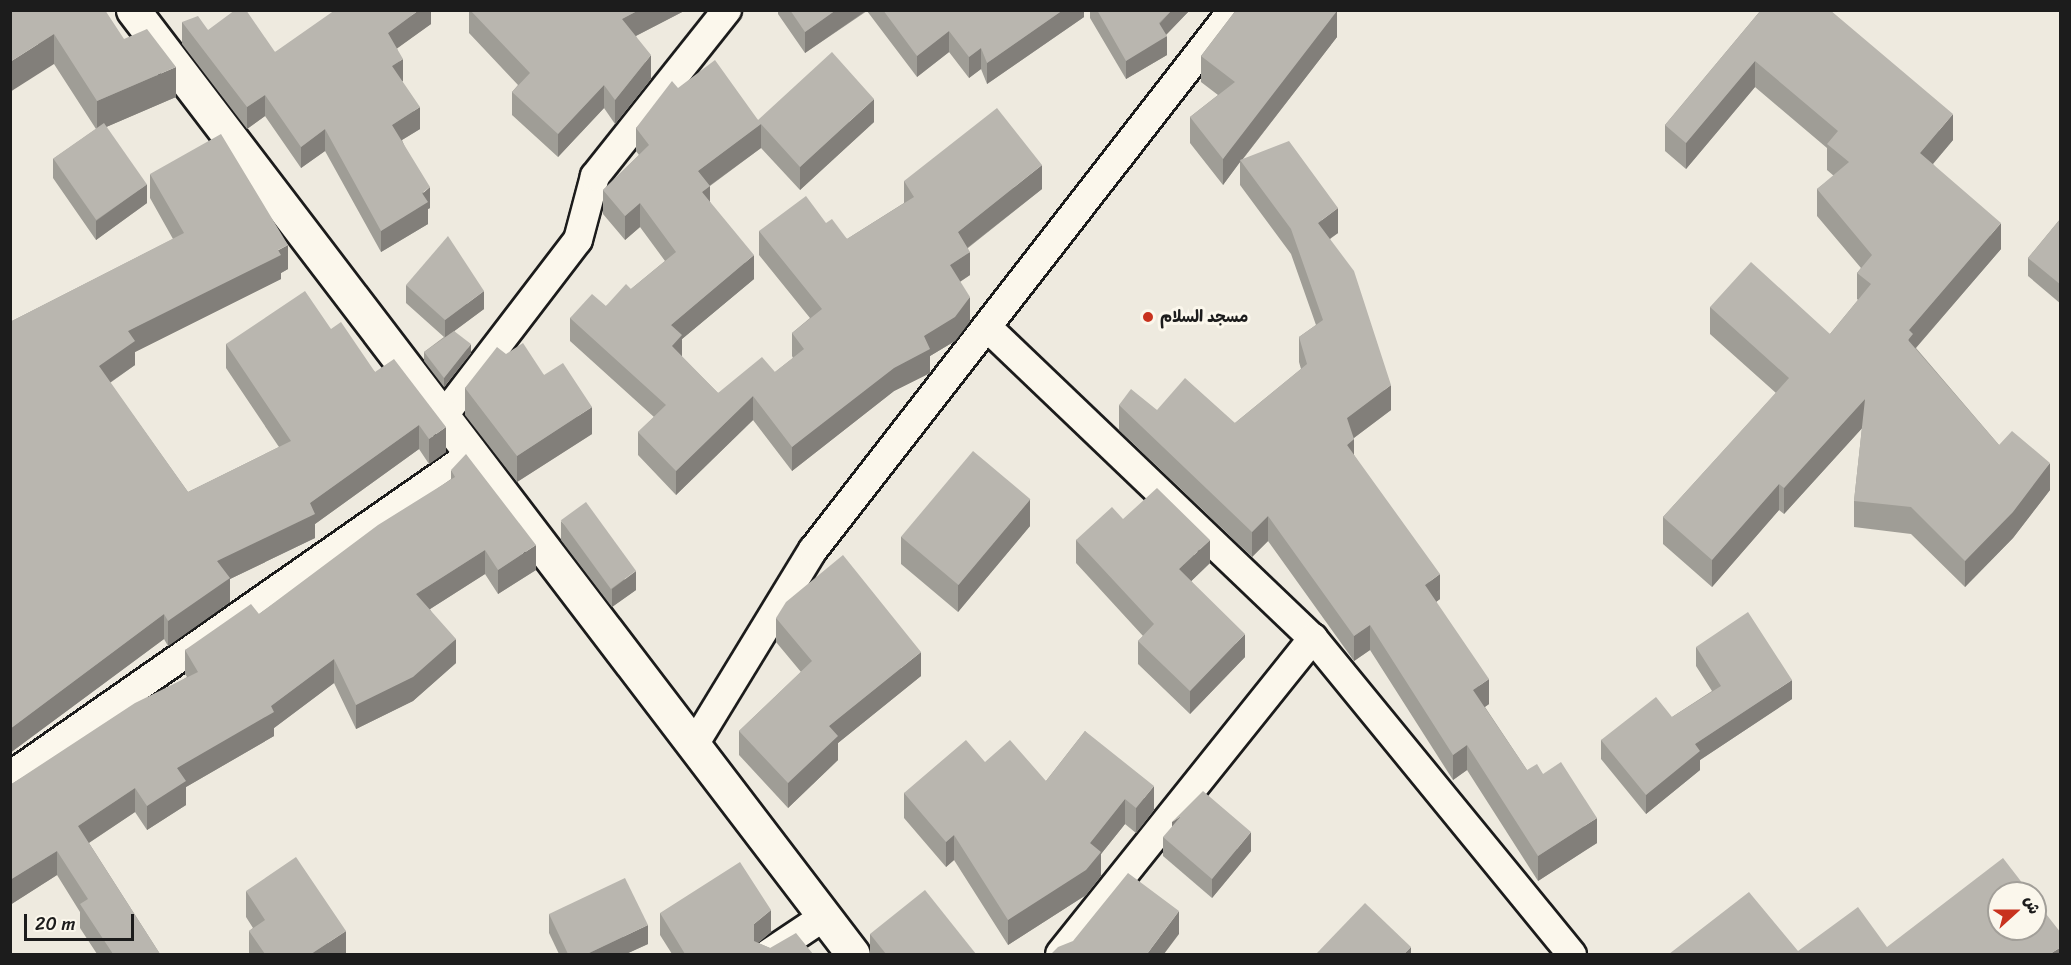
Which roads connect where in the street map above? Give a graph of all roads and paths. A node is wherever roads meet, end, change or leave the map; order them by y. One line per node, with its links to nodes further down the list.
1 (133, 10): 5 (street)
2 (728, 10): 5 (street)
3 (1233, 10): 4 (street)
4 (987, 327): 7 (street); 8 (street)
5 (444, 415): 6 (street)
6 (472, 453): 8 (street); 9 (street)
7 (1313, 638): 13 (street); 14 (street)
8 (695, 743): 10 (street)
9 (10, 776)
10 (825, 916): 11 (street); 12 (street)
11 (768, 954)
12 (853, 954)
13 (1060, 954)
14 (1572, 954)

